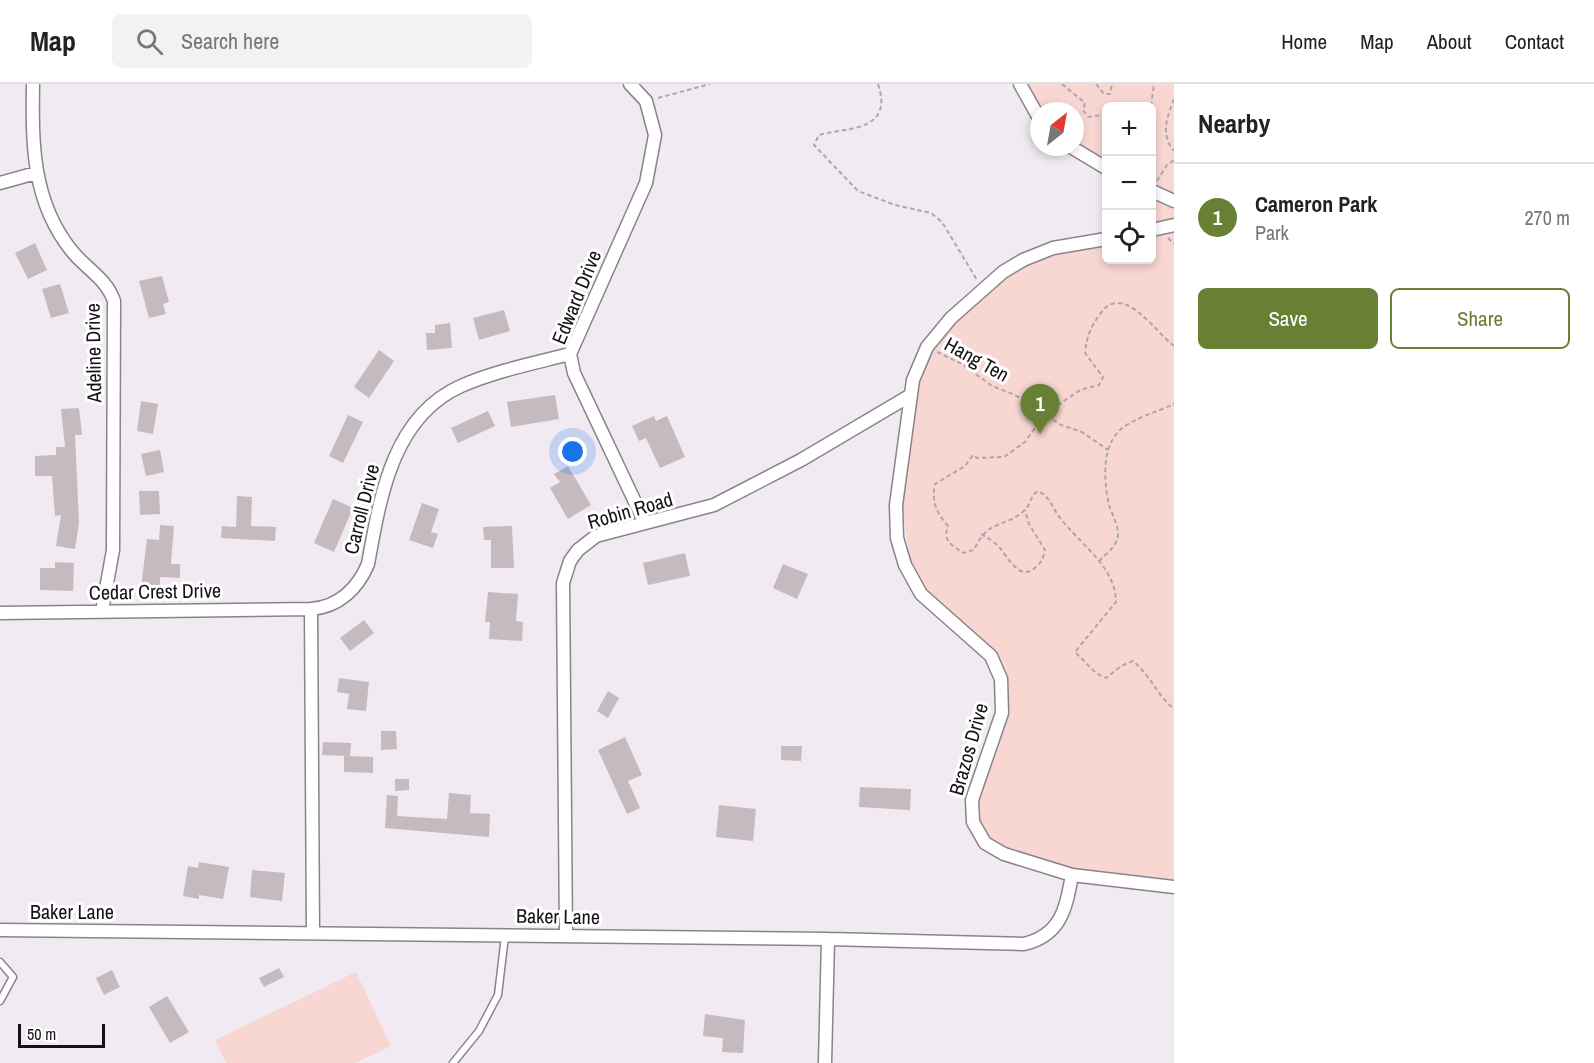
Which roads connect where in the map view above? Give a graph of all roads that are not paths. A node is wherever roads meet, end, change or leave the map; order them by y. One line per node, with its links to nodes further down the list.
1 (33, 84): 7 (street, Adeline Drive)
2 (630, 84): 14 (street, Edward Drive)
3 (1020, 84): 4 (street)
4 (1030, 102)
5 (1084, 155): 6 (street)
6 (1102, 165)
7 (36, 173): 8 (street); 18 (street, Adeline Drive)
8 (0, 183)
9 (1156, 192): 10 (street)
10 (1174, 201)
11 (1174, 225): 12 (street)
12 (1156, 229)
13 (1102, 240): 15 (street, Brazos Drive)
14 (570, 354): 16 (street, Edward Drive); 17 (street, Carroll Drive)
15 (912, 395): 16 (street, Robin Road); 20 (street, Brazos Drive)
16 (645, 523): 25 (street, Robin Road)
17 (311, 609): 18 (street, Cedar Crest Drive); 23 (street)
18 (102, 611): 19 (street, Cedar Crest Drive)
19 (0, 613)
20 (1072, 875): 21 (street, Brazos Drive); 26 (street, Baker Lane)
21 (1174, 887)
22 (0, 930): 23 (street, Baker Lane)
23 (314, 933): 24 (street, Baker Lane)
24 (505, 935): 25 (street, Baker Lane); 29 (lane)
25 (566, 936): 26 (street, Baker Lane)
26 (828, 939): 30 (street)
27 (0, 962): 28 (lane)
28 (0, 1001)
29 (453, 1063)
30 (825, 1063)

